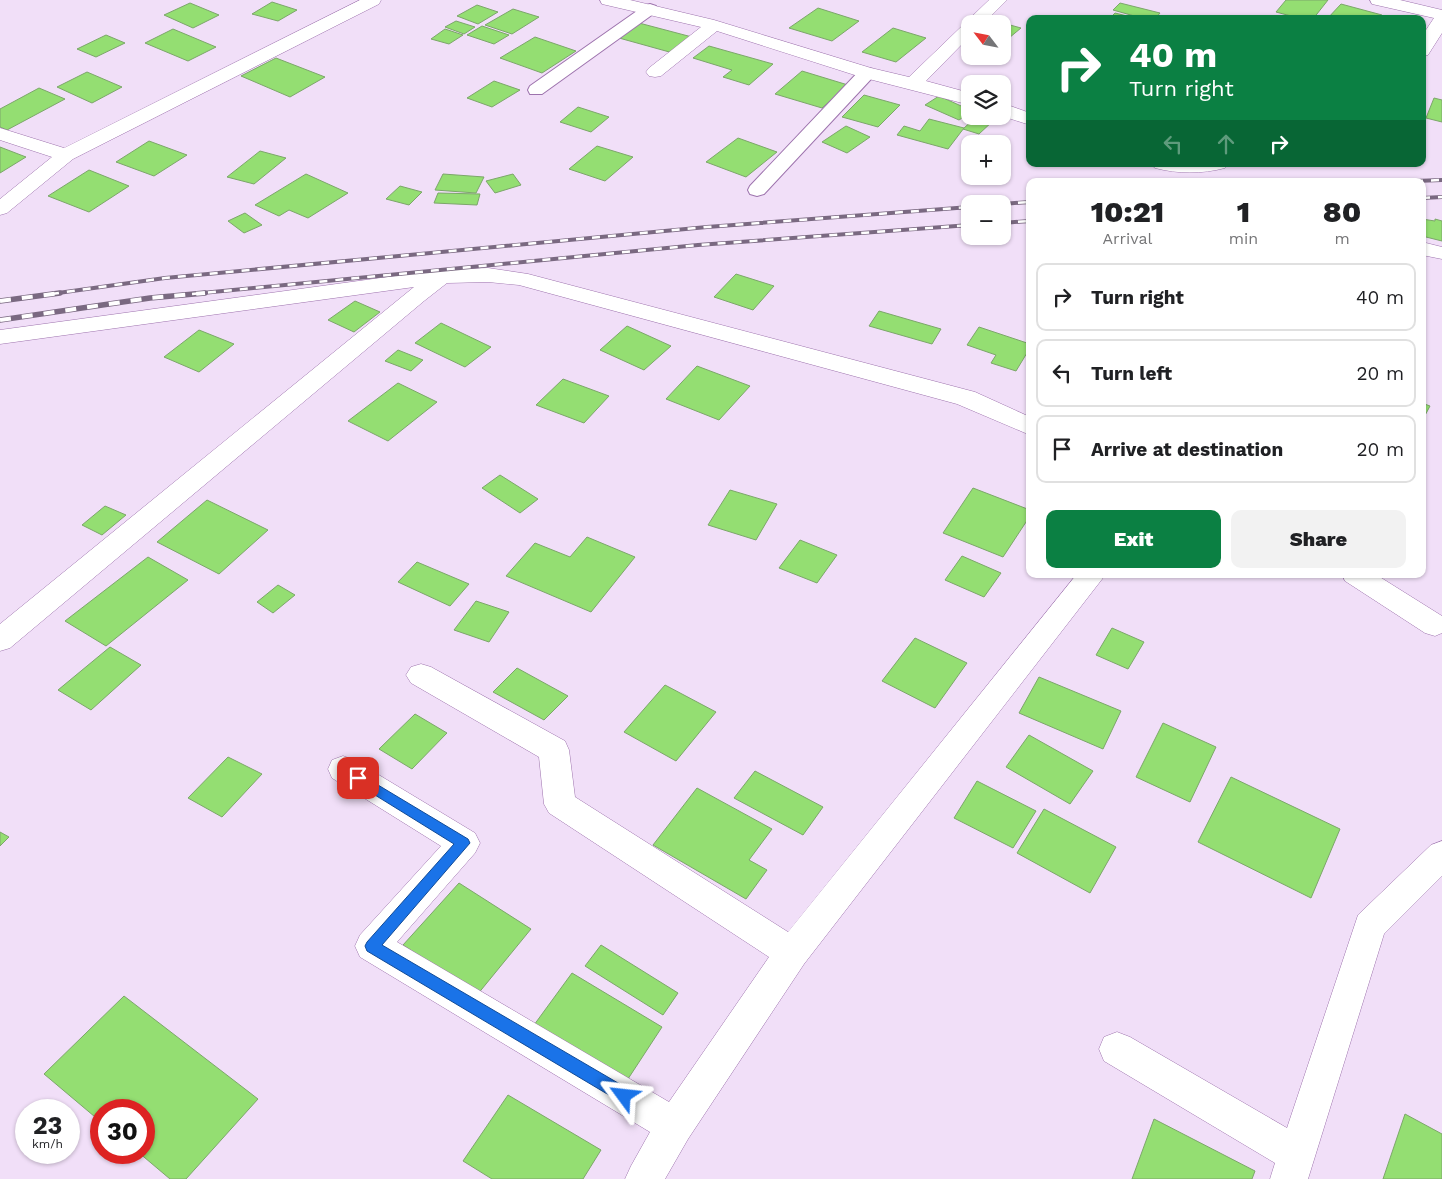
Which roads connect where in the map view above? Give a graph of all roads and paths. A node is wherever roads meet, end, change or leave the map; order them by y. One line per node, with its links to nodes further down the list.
1 (373, 0): 20 (street)
2 (608, 0): 5 (street)
3 (999, 0): 6 (street)
4 (1378, 0): 7 (street)
5 (650, 9): 9 (street); 15 (lane)
6 (982, 15)
7 (1442, 15)
8 (1442, 19): 11 (street)
9 (714, 25): 12 (street); 13 (street)
10 (961, 35): 14 (street)
11 (1426, 45)
12 (656, 72)
13 (867, 73): 14 (street); 21 (lane)
14 (913, 83): 16 (street)
15 (536, 90)
16 (961, 96)
17 (1011, 112): 18 (street)
18 (1026, 118)
19 (0, 134): 20 (street)
20 (66, 155): 22 (street)
21 (758, 190)
22 (0, 209)
23 (1426, 249): 24 (street)
24 (1442, 253)
25 (442, 277): 26 (street); 27 (street); 31 (street)
26 (0, 337)
27 (1026, 425)
28 (1089, 578): 35 (street)
29 (1361, 578): 30 (street)
30 (1435, 625)
31 (0, 640)
32 (421, 675): 35 (street)
33 (343, 769): 37 (street)
34 (1442, 855): 38 (street)
35 (792, 953): 37 (street)
36 (1117, 1049): 38 (street)
37 (675, 1126): 39 (street)
38 (1293, 1167)
39 (644, 1179)

